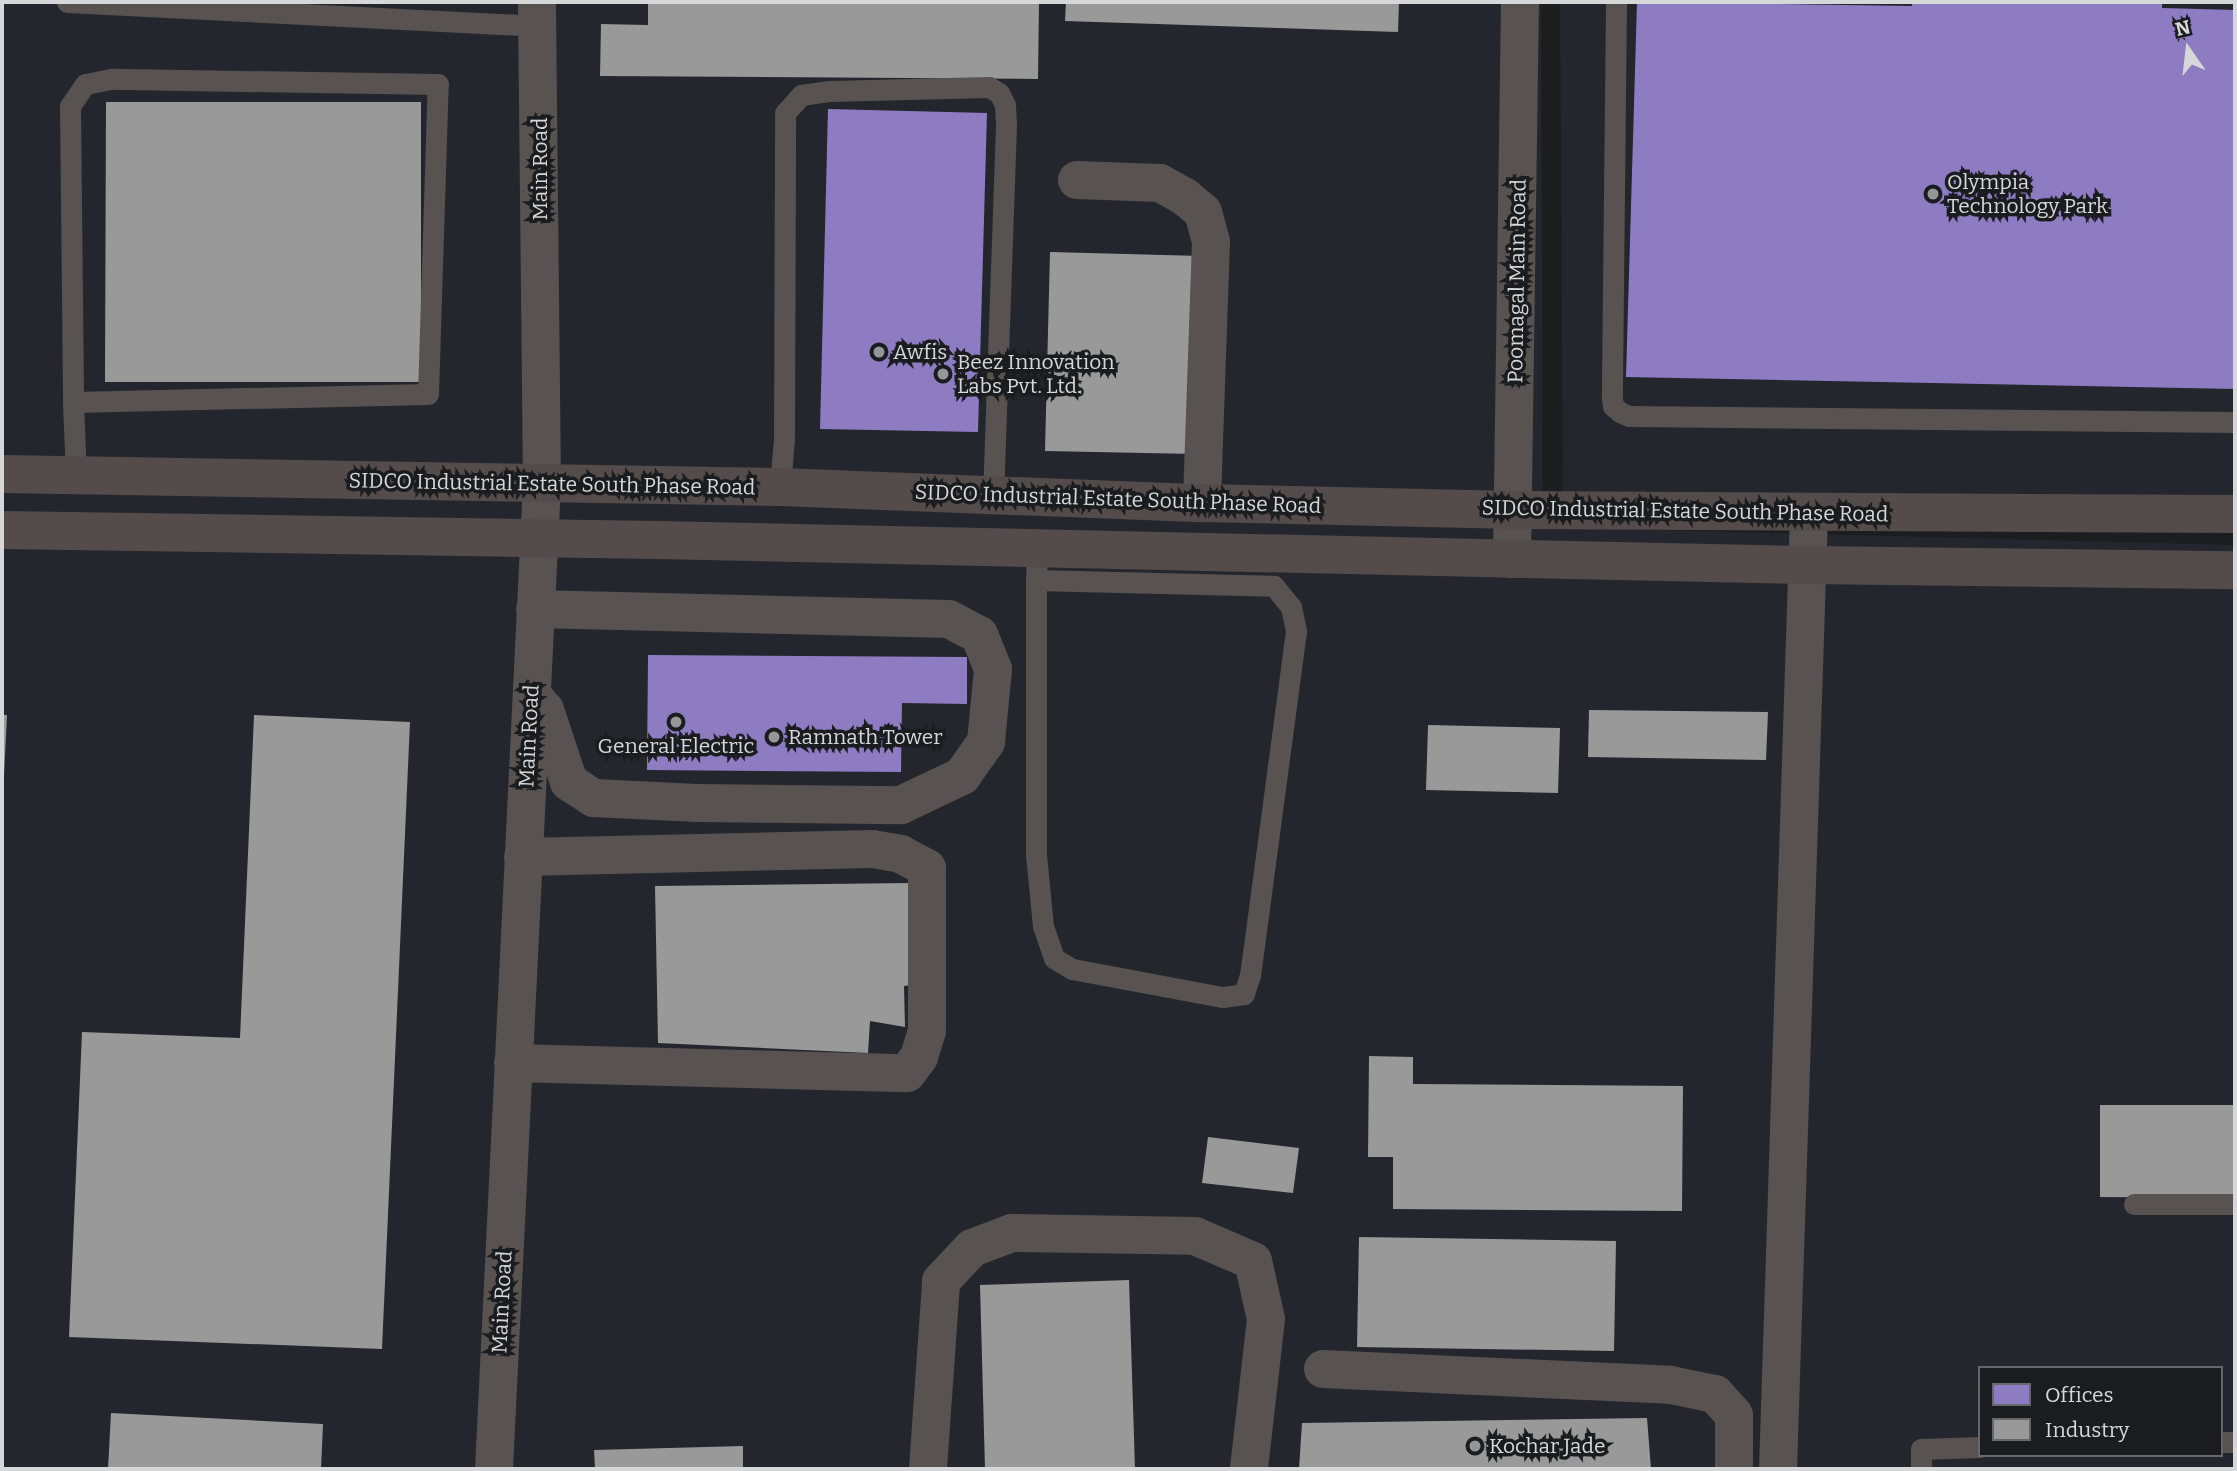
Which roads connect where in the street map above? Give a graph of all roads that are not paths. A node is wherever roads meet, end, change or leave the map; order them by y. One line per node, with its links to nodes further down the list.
1 (67, 2): 4 (lane)
2 (1520, 2): 14 (street, Poomagal Main Road)
3 (1616, 2): 7 (lane)
4 (537, 14): 10 (street, Main Road)
5 (1077, 180): 13 (street)
6 (73, 402): 6 (lane); 9 (lane)
7 (2235, 422)
8 (2, 474): 9 (main road, SIDCO Industrial Estate South Phase Road)
9 (76, 476): 10 (main road, SIDCO Industrial Estate South Phase Road)
10 (542, 484): 11 (main road, SIDCO Industrial Estate South Phase Road); 18 (street, Main Road)
11 (780, 487): 12 (main road, SIDCO Industrial Estate South Phase Road); 12 (lane)
12 (993, 495): 13 (main road, SIDCO Industrial Estate South Phase Road)
13 (1202, 503): 14 (main road, SIDCO Industrial Estate South Phase Road)
14 (1514, 510): 15 (main road, SIDCO Industrial Estate South Phase Road); 19 (street, Poomagal Main Road)
15 (1809, 514): 16 (main road, SIDCO Industrial Estate South Phase Road); 21 (street)
16 (2235, 514)
17 (2, 530): 18 (main road)
18 (539, 540): 20 (main road); 23 (street, Main Road)
19 (1512, 559): 20 (main road); 21 (main road)
20 (1037, 565): 20 (lane)
21 (1808, 565): 22 (main road); 35 (street)
22 (2235, 570)
23 (535, 610): 24 (street, Main Road); 24 (street)
24 (531, 693): 25 (street, Main Road)
25 (523, 857): 26 (street, Main Road); 26 (street)
26 (513, 1063): 31 (street, Main Road)
27 (2134, 1204): 28 (lane)
28 (2235, 1204)
29 (1323, 1369): 34 (street)
30 (1978, 1447): 36 (lane)
31 (494, 1469)
32 (928, 1469): 33 (street)
33 (1249, 1469)
34 (1734, 1469)
35 (1777, 1469)
36 (1921, 1469)

